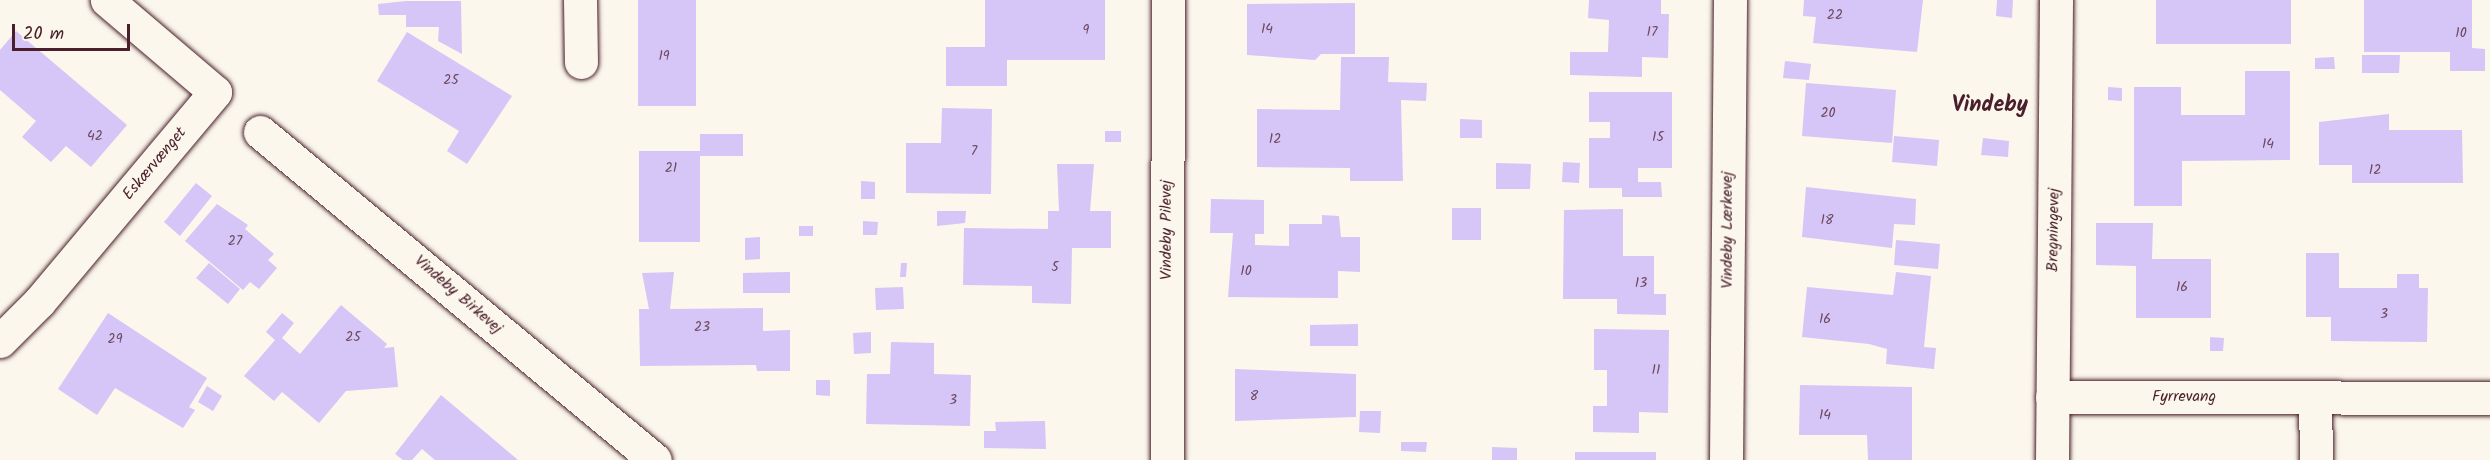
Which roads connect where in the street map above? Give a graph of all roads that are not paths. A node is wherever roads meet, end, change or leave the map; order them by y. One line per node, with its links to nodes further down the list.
1 (107, 0): 8 (street, Eskærvænget)
2 (580, 0): 6 (street)
3 (1168, 0): 13 (street, Vindeby Pilevej)
4 (1730, 0): 14 (street, Vindeby Lærkevej)
5 (2056, 0): 9 (street, Bregningevej)
6 (580, 62)
7 (260, 132): 12 (street, Vindeby Birkevej)
8 (0, 341)
9 (2052, 397): 10 (street, Fyrrevang); 15 (street, Bregningevej)
10 (2315, 397): 11 (street, Fyrrevang); 16 (street)
11 (2490, 398)
12 (655, 460)
13 (1167, 460)
14 (1725, 460)
15 (2052, 460)
16 (2316, 460)

